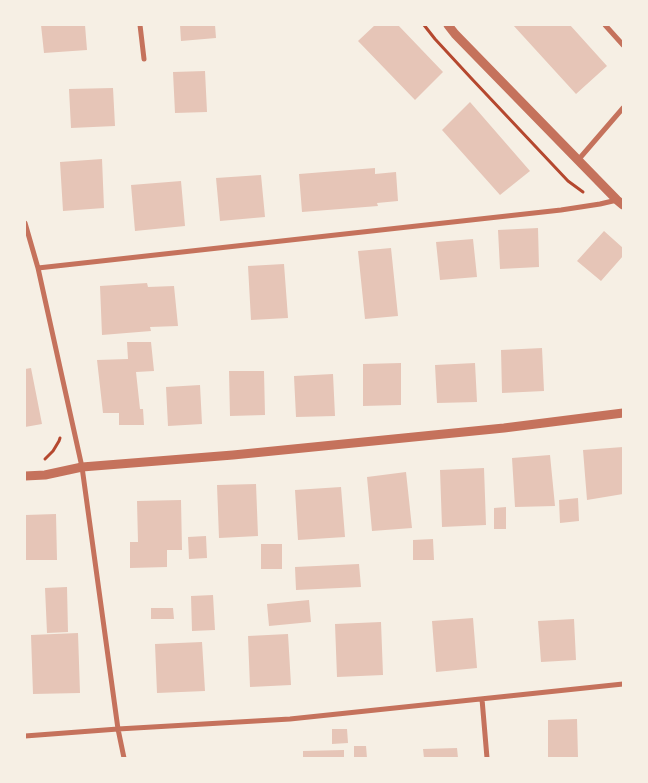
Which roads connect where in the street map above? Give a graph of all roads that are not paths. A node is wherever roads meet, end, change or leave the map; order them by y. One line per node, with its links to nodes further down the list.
1 (140, 25): 5 (street)
2 (448, 25): 7 (street)
3 (605, 25): 4 (street)
4 (623, 45)
5 (144, 59)
6 (623, 108): 7 (street)
7 (579, 160): 8 (street)
8 (620, 202): 10 (street)
9 (25, 223): 10 (street)
10 (38, 268): 12 (street)
11 (623, 413): 12 (street)
12 (82, 467): 13 (street); 16 (street)
13 (25, 476)
14 (623, 684): 15 (street)
15 (482, 699): 16 (street); 19 (street)
16 (118, 728): 17 (street); 18 (street)
17 (25, 736)
18 (124, 758)
19 (487, 758)

